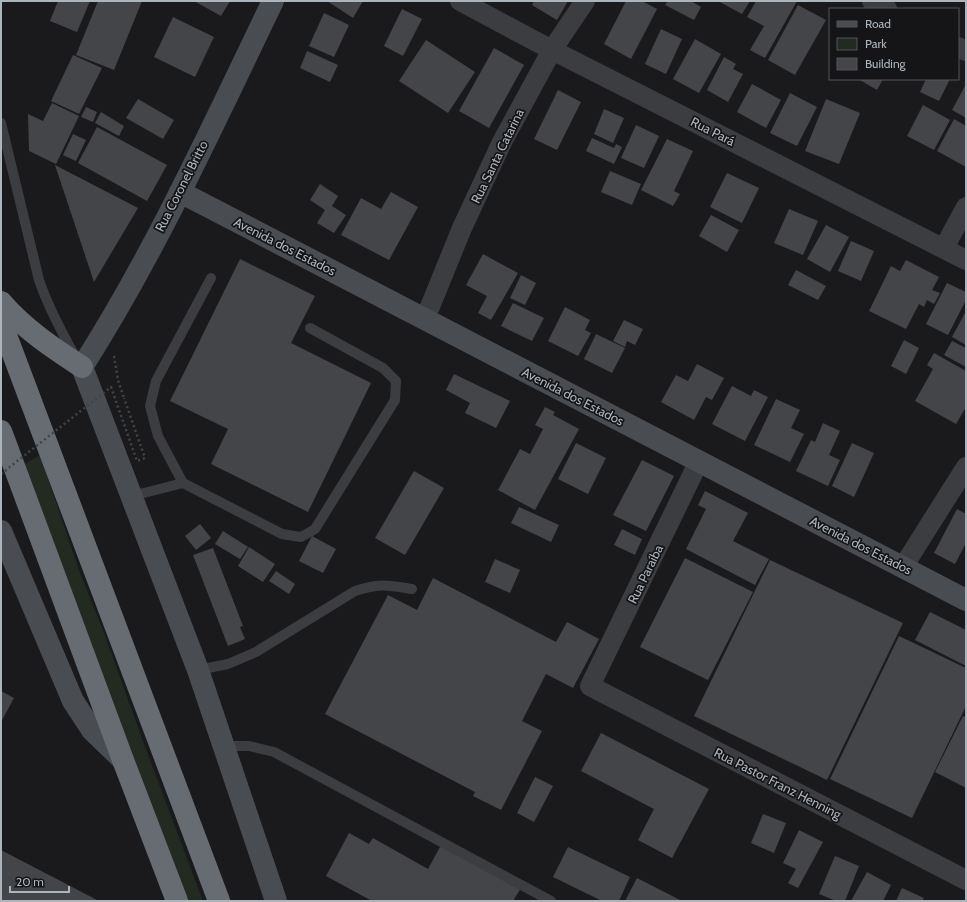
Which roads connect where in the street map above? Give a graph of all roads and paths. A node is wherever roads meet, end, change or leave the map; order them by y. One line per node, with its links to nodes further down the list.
1 (273, 1): 8 (street, Rua Coronel Britto)
2 (460, 1): 6 (street, Rua Pará)
3 (585, 1): 6 (street, Rua Santa Catarina)
4 (872, 1): 5 (street)
5 (885, 8)
6 (552, 50): 10 (street, Rua Pará); 14 (street, Rua Santa Catarina)
7 (1, 123): 17 (lane)
8 (180, 192): 14 (street, Avenida dos Estados); 17 (street, Rua Coronel Britto)
9 (966, 207): 10 (street)
10 (944, 248): 11 (street, Rua Pará)
11 (966, 260)
12 (211, 278): 23 (lane)
13 (1, 302): 17 (highway)
14 (425, 319): 20 (street, Avenida dos Estados)
15 (1, 322): 35 (highway)
16 (310, 328): 23 (lane)
17 (82, 367): 24 (street)
18 (118, 380): 22 (path, bridge)
19 (1, 430): 32 (highway)
20 (699, 461): 26 (street, Avenida dos Estados); 30 (street, Rua Paraíba)
21 (966, 467): 26 (street)
22 (1, 474)
23 (183, 483): 24 (lane)
24 (132, 496): 29 (street)
25 (1, 531): 32 (street)
26 (903, 567): 28 (street, Avenida dos Estados)
27 (412, 589): 29 (lane)
28 (966, 600)
29 (198, 670): 31 (street)
30 (590, 686): 33 (street, Rua Pastor Franz Henning)
31 (224, 746): 36 (street); 37 (lane)
32 (123, 760): 34 (highway)
33 (966, 880)
34 (177, 901)
35 (219, 901)
36 (276, 901)
37 (551, 901)

